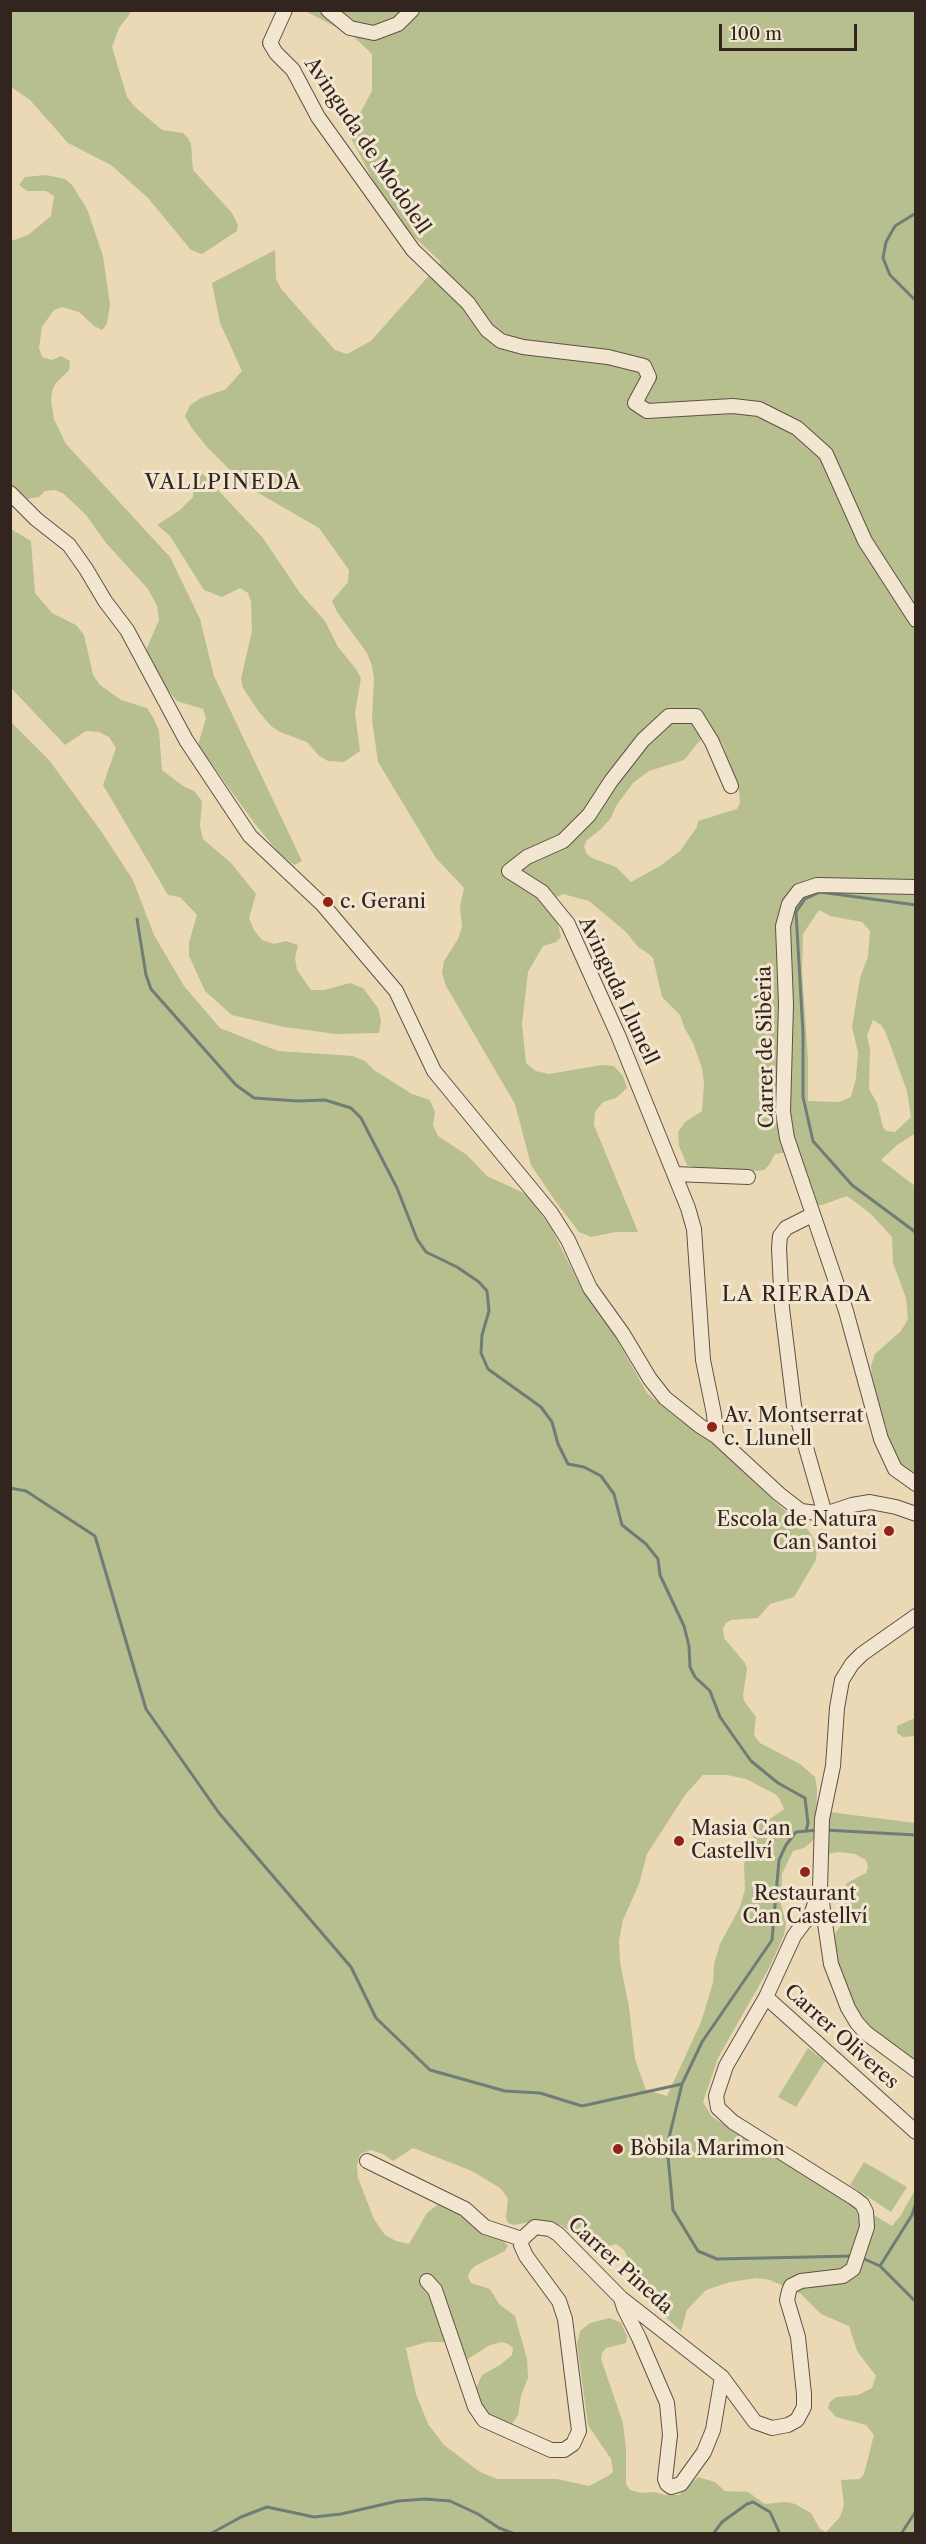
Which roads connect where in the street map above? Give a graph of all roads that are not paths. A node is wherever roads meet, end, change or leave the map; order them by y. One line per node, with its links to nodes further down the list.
1 (285, 10): 5 (street, Avinguda de Modolell)
2 (328, 10): 3 (street)
3 (412, 10)
4 (10, 493): 11 (street)
5 (915, 620)
6 (731, 786): 8 (street, Avinguda Llunell)
7 (915, 887): 10 (street, Carrer de Sibèria)
8 (675, 1174): 9 (street); 11 (street, Avinguda Llunell)
9 (748, 1176)
10 (812, 1215): 12 (street, Carrer de Sibèria); 13 (street)
11 (716, 1436): 13 (street)
12 (915, 1484)
13 (825, 1514): 14 (street)
14 (915, 1514)
15 (915, 1616): 16 (street)
16 (820, 1889): 17 (street); 18 (street)
17 (823, 1921): 18 (street); 20 (street)
18 (803, 1923): 19 (street)
19 (766, 1997): 21 (street, Carrer Oliveres); 26 (street, Carrer Pineda)
20 (915, 2070)
21 (915, 2132)
22 (367, 2161): 23 (street)
23 (522, 2239): 24 (street); 25 (street, Carrer Pineda)
24 (427, 2281)
25 (621, 2298): 26 (street, Carrer Pineda); 26 (street)
26 (722, 2377)

